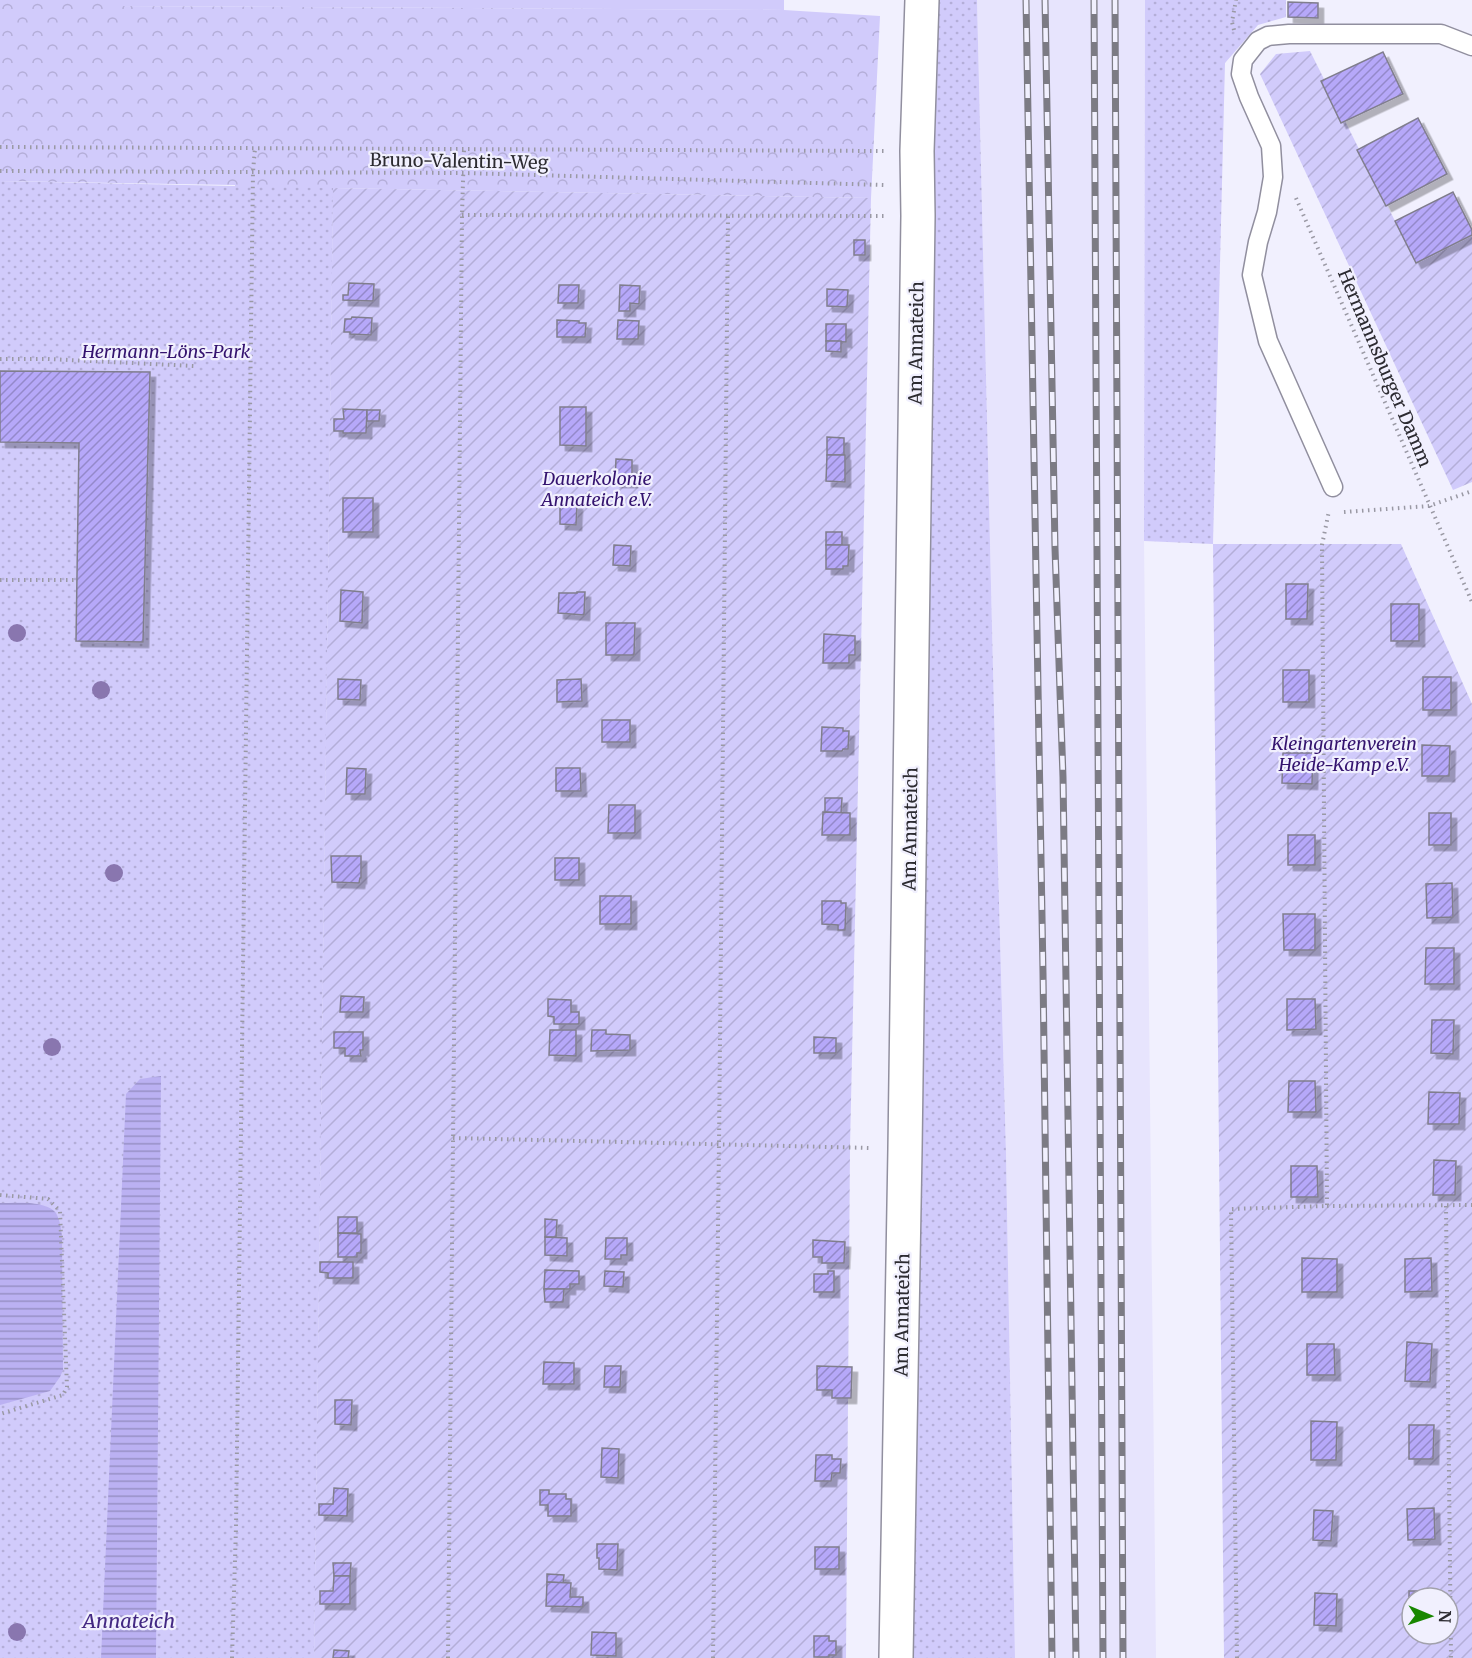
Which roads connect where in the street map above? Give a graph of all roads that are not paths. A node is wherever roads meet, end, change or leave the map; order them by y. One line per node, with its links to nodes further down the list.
1 (922, 0): 4 (street, Am Annateich)
2 (1472, 46): 3 (lane)
3 (1333, 487)
4 (896, 1658)

